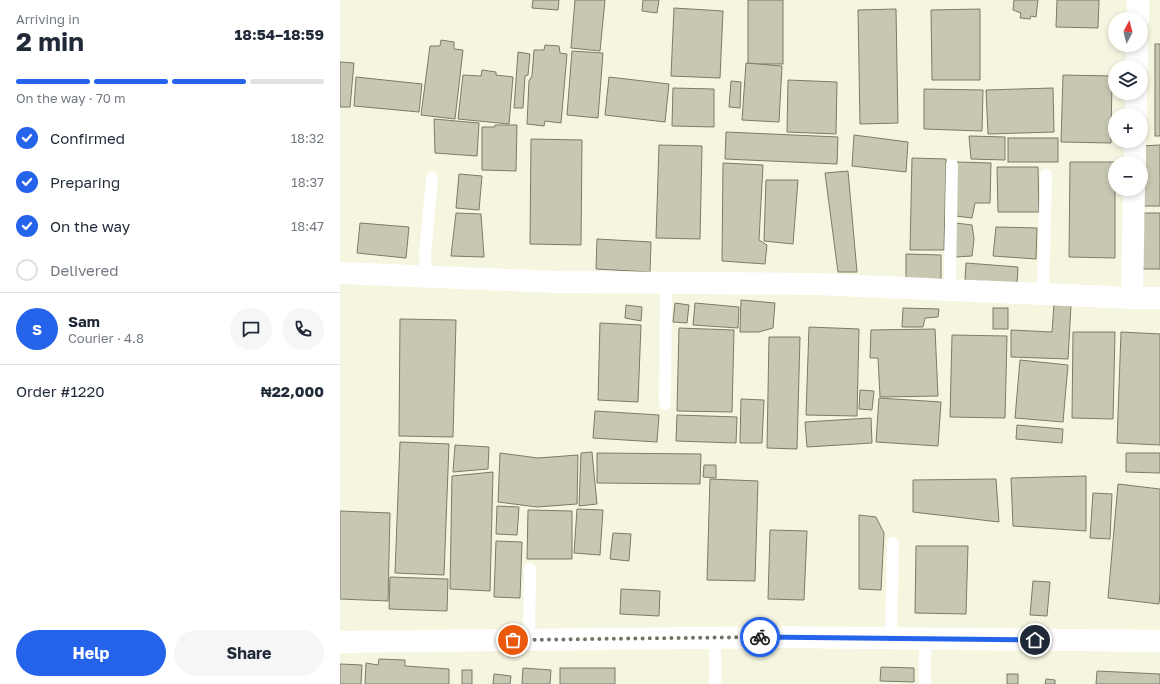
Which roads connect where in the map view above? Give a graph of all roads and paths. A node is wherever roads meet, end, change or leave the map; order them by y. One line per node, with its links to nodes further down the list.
1 (1138, 0): 2 (street)
2 (1138, 12)
3 (952, 165): 10 (lane)
4 (1046, 175): 11 (lane)
5 (432, 178): 8 (lane)
6 (1134, 196): 12 (street)
7 (340, 273): 8 (street)
8 (426, 276): 9 (street)
9 (666, 284): 10 (street); 14 (lane)
10 (949, 290): 11 (street)
11 (1043, 294): 12 (street)
12 (1132, 298): 13 (street)
13 (1160, 298)
14 (665, 404)
15 (893, 543): 18 (lane)
16 (530, 569): 20 (lane)
17 (715, 638): 18 (street); 20 (street); 23 (lane)
18 (892, 638): 19 (street)
19 (925, 638): 22 (street); 24 (lane)
20 (529, 640): 21 (street)
21 (340, 642)
22 (1160, 642)
23 (715, 684)
24 (926, 684)

